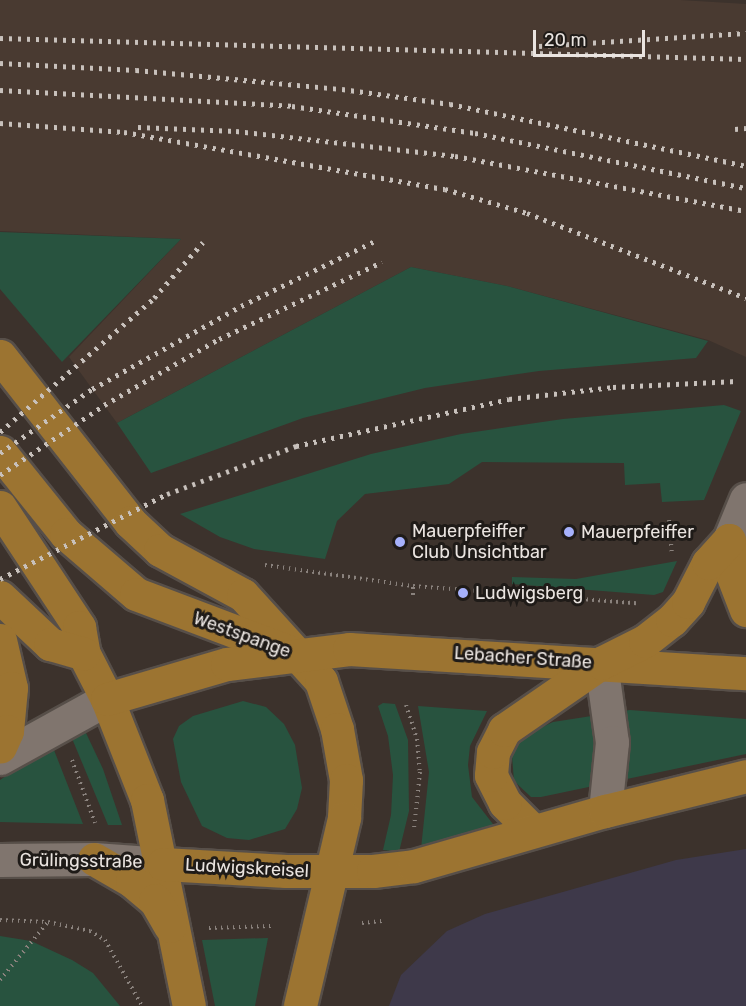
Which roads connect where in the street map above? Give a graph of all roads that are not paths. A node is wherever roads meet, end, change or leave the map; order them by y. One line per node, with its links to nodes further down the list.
1 (0, 356): 10 (main road, Westspange)
2 (0, 452): 10 (main road, Westspange)
3 (746, 499): 5 (street)
4 (0, 507): 9 (main road)
5 (729, 540): 7 (main road); 11 (main road)
6 (0, 597): 9 (main road)
7 (746, 610)
8 (0, 640): 14 (main road)
9 (84, 654): 13 (main road)
10 (300, 656): 11 (main road, Lebacher Straße); 13 (main road); 22 (main road, Ludwigskreisel)
11 (601, 663): 12 (main road, Lebacher Straße); 17 (street); 18 (main road)
12 (746, 673)
13 (107, 699): 15 (street); 21 (main road, Ludwigskreisel)
14 (0, 747)
15 (0, 758)
16 (746, 776): 17 (main road)
17 (605, 811): 18 (main road)
18 (532, 831): 22 (main road)
19 (94, 859): 20 (street, Grülingsstraße); 21 (street, Grülingsstraße); 23 (main road)
20 (0, 860)
21 (163, 864): 22 (main road, Ludwigskreisel); 23 (main road)
22 (332, 871): 25 (main road)
23 (186, 929): 24 (main road)
24 (189, 1006)
25 (300, 1006)

